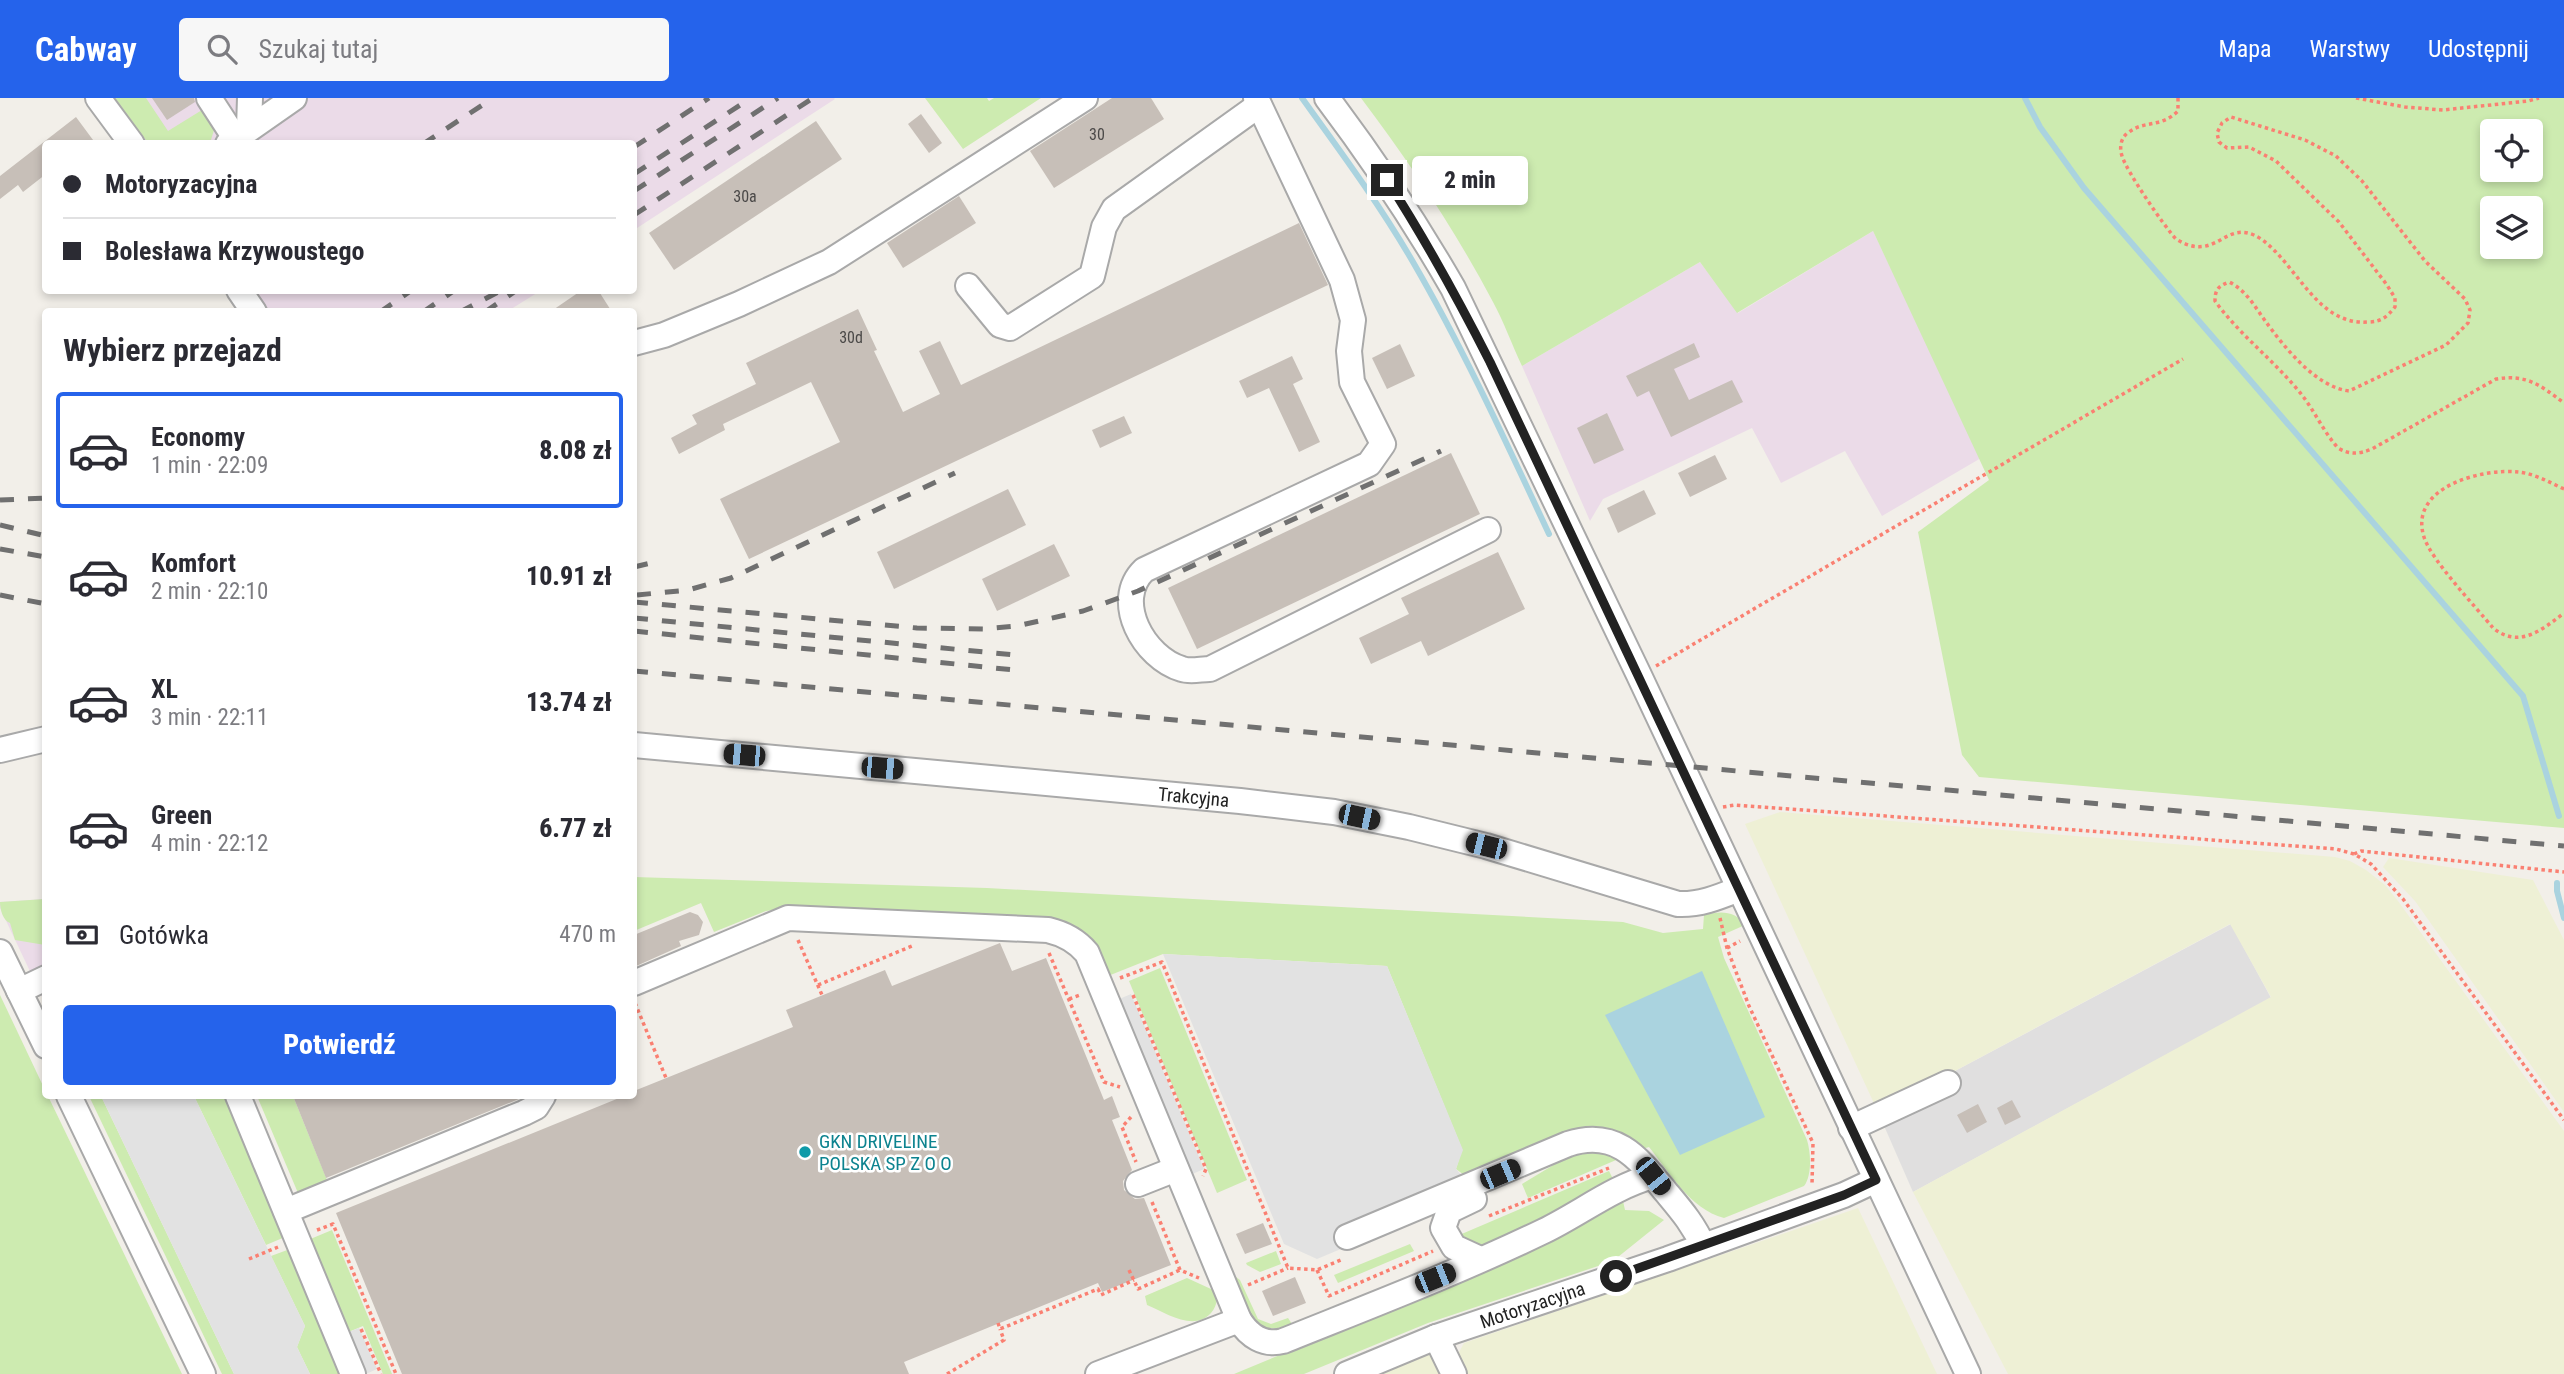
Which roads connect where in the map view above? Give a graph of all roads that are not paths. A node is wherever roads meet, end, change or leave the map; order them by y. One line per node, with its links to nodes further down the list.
1 (98, 98): 9 (street)
2 (209, 98): 8 (street)
3 (250, 98): 8 (street)
4 (295, 98): 8 (street)
5 (1085, 98): 11 (street)
6 (1327, 98): 16 (street)
7 (1258, 101): 10 (street); 12 (street)
8 (239, 138)
9 (129, 140)
10 (968, 286)
11 (637, 341)
12 (1488, 530)
13 (42, 740): 15 (street)
14 (637, 745): 16 (street, Trakcyjna)
15 (0, 750)
16 (1740, 889): 26 (street)
17 (0, 952): 20 (street)
18 (42, 980): 20 (street)
19 (637, 982): 28 (street)
20 (19, 991): 21 (street)
21 (42, 1039)
22 (1948, 1083): 26 (street)
23 (70, 1099): 38 (street)
24 (239, 1099): 32 (street)
25 (541, 1099): 32 (street)
26 (1851, 1128): 30 (street)
27 (1525, 1163): 29 (street); 33 (street); 35 (street)
28 (1176, 1169): 31 (street); 36 (street)
29 (1653, 1176): 34 (street); 35 (street)
30 (1876, 1180): 34 (street, Motoryzacyjna); 43 (street)
31 (1138, 1184)
32 (286, 1211): 39 (street)
33 (1350, 1246)
34 (1703, 1246): 37 (street, Motoryzacyjna)
35 (1480, 1259): 36 (street)
36 (1239, 1320): 40 (street)
37 (1436, 1336): 41 (street, Motoryzacyjna); 42 (street)
38 (203, 1374)
39 (353, 1374)
40 (1098, 1374)
41 (1347, 1374)
42 (1454, 1374)
43 (1968, 1374)

